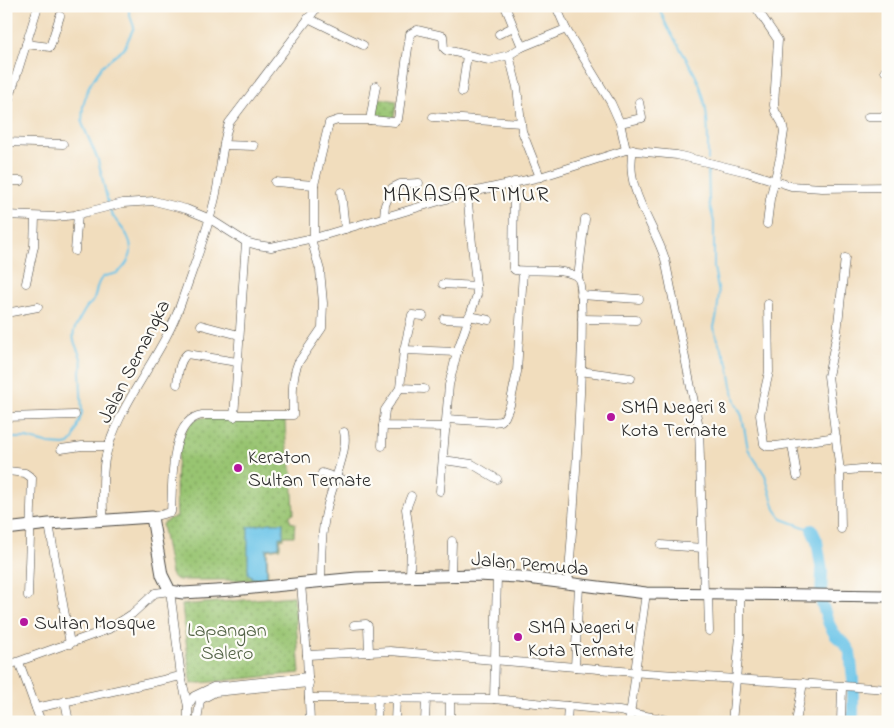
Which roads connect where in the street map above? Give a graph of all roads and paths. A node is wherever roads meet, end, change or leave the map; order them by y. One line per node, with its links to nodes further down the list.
1 (38, 6): 11 (street)
2 (318, 6): 7 (street, Jalan Semangka)
3 (505, 6): 8 (street)
4 (556, 6): 9 (street)
5 (756, 6): 32 (street)
6 (60, 16): 11 (street)
7 (308, 18): 12 (street); 28 (street, Jalan Semangka)
8 (513, 27): 10 (street); 13 (street)
9 (566, 29): 13 (street); 24 (street)
10 (499, 34)
11 (26, 44): 19 (street)
12 (363, 46)
13 (522, 47): 15 (street)
14 (466, 55): 15 (street); 17 (street); 23 (street)
15 (509, 55): 25 (street)
16 (376, 86): 23 (street)
17 (462, 92)
18 (639, 102): 24 (street)
19 (6, 109)
20 (434, 117): 25 (street)
21 (868, 117): 22 (street)
22 (888, 117)
23 (370, 120): 38 (street)
24 (620, 122): 30 (street)
25 (521, 123): 31 (street)
26 (6, 142): 27 (street)
27 (62, 144)
28 (224, 144): 29 (street); 47 (street, Jalan Semangka)
29 (254, 146)
30 (630, 150): 31 (street); 32 (street); 110 (street)
31 (540, 177): 36 (street)
32 (774, 180): 39 (street); 48 (street)
33 (6, 181): 34 (street)
34 (21, 181)
35 (275, 182): 38 (street)
36 (514, 182): 41 (street); 54 (street)
37 (419, 183): 45 (street)
38 (314, 186): 50 (street)
39 (888, 187)
40 (341, 192): 49 (street)
41 (466, 193): 45 (street); 58 (street)
42 (78, 214): 44 (street); 47 (street); 52 (street)
43 (6, 216): 44 (street)
44 (35, 217): 56 (street)
45 (384, 217): 49 (street)
46 (585, 219): 55 (street)
47 (210, 220): 51 (street); 88 (street, Jalan Semangka)
48 (768, 224)
49 (345, 229): 50 (street)
50 (313, 239): 51 (street); 81 (street)
51 (246, 242): 71 (street)
52 (75, 251)
53 (845, 258): 86 (street)
54 (522, 271): 55 (street); 83 (street)
55 (578, 278): 59 (street)
56 (26, 283)
57 (443, 284): 58 (street)
58 (476, 286): 65 (street)
59 (581, 295): 60 (street); 67 (street)
60 (639, 299)
61 (768, 304): 87 (street)
62 (38, 307): 63 (street)
63 (6, 313)
64 (423, 316): 72 (street)
65 (468, 318): 66 (street); 68 (street); 73 (street)
66 (444, 319)
67 (582, 319): 69 (street); 75 (street)
68 (489, 320)
69 (636, 320)
70 (201, 325): 71 (street)
71 (239, 335): 74 (street)
72 (404, 350): 73 (street); 78 (street)
73 (456, 352): 83 (street)
74 (237, 362): 77 (street); 81 (street)
75 (580, 371): 76 (street); 117 (street)
76 (631, 378)
77 (177, 384)
78 (400, 388): 79 (street); 84 (street)
79 (424, 389)
80 (75, 415): 82 (street)
81 (234, 416): 102 (street)
82 (6, 417)
83 (446, 423): 84 (street); 91 (street)
84 (383, 426): 89 (street)
85 (344, 432): 97 (street)
86 (836, 438): 87 (street); 94 (street)
87 (792, 444): 96 (street)
88 (109, 446): 90 (street); 103 (street, Jalan Semangka)
89 (382, 446)
90 (61, 449)
91 (443, 460): 98 (street); 100 (street)
92 (888, 469): 94 (street)
93 (8, 471): 105 (street)
94 (840, 471): 106 (street)
95 (322, 473): 97 (street)
96 (796, 476)
97 (335, 477): 99 (street); 115 (street)
98 (497, 479)
99 (344, 480)
100 (440, 491)
101 (411, 496): 114 (street)
102 (152, 517): 103 (highway); 111 (highway)
103 (104, 520): 104 (highway)
104 (49, 524): 105 (highway); 127 (street)
105 (30, 526): 107 (highway); 123 (street)
106 (842, 528)
107 (6, 529)
108 (452, 541): 112 (street)
109 (661, 545): 110 (street)
110 (703, 548): 121 (street)
111 (162, 575): 118 (highway); 120 (street)
112 (451, 576): 113 (highway, Jalan Pemuda); 114 (highway, Jalan Pemuda)
113 (497, 576): 117 (highway, Jalan Pemuda); 130 (street)
114 (410, 577): 115 (highway, Jalan Pemuda)
115 (321, 582): 116 (highway, Jalan Pemuda)
116 (301, 584): 118 (highway, Jalan Pemuda); 129 (street)
117 (574, 585): 119 (highway, Jalan Pemuda); 133 (street)
118 (170, 591): 120 (street); 135 (street)
119 (646, 592): 121 (highway, Jalan Pemuda); 134 (street)
120 (155, 593): 127 (street)
121 (706, 593): 122 (highway, Jalan Pemuda); 126 (street)
122 (740, 594): 124 (highway, Jalan Pemuda); 136 (street)
123 (28, 596)
124 (888, 596)
125 (354, 625): 128 (street)
126 (709, 631)
127 (70, 644): 131 (street)
128 (369, 652): 129 (street); 130 (street)
129 (307, 655): 137 (street)
130 (495, 660): 133 (street); 148 (street)
131 (19, 662): 132 (street); 152 (street)
132 (6, 666)
133 (575, 667): 134 (street)
134 (636, 672): 136 (street); 153 (street)
135 (180, 676): 141 (street); 149 (street)
136 (737, 678): 138 (street); 166 (street)
137 (308, 680): 142 (street); 143 (street)
138 (803, 683): 139 (street); 167 (street)
139 (844, 687): 140 (street); 168 (street)
140 (888, 690)
141 (186, 693): 142 (street); 150 (street)
142 (197, 698): 150 (street); 158 (street)
143 (309, 698): 144 (street); 159 (street)
144 (378, 698): 145 (street); 160 (street)
145 (396, 698): 146 (street); 161 (street)
146 (426, 698): 147 (street); 162 (street)
147 (450, 698): 148 (street); 163 (street)
148 (494, 700): 151 (street)
149 (65, 701): 152 (street); 156 (street)
150 (188, 706): 157 (street)
151 (568, 706): 153 (street); 164 (street)
152 (36, 708): 154 (street)
153 (630, 712): 155 (street); 165 (street)
154 (39, 721)
155 (673, 721)
156 (69, 722)
157 (188, 722)
158 (197, 722)
159 (310, 722)
160 (377, 722)
161 (395, 722)
162 (425, 722)
163 (450, 722)
164 (567, 722)
165 (629, 722)
166 (732, 722)
167 (796, 722)
168 (840, 722)

